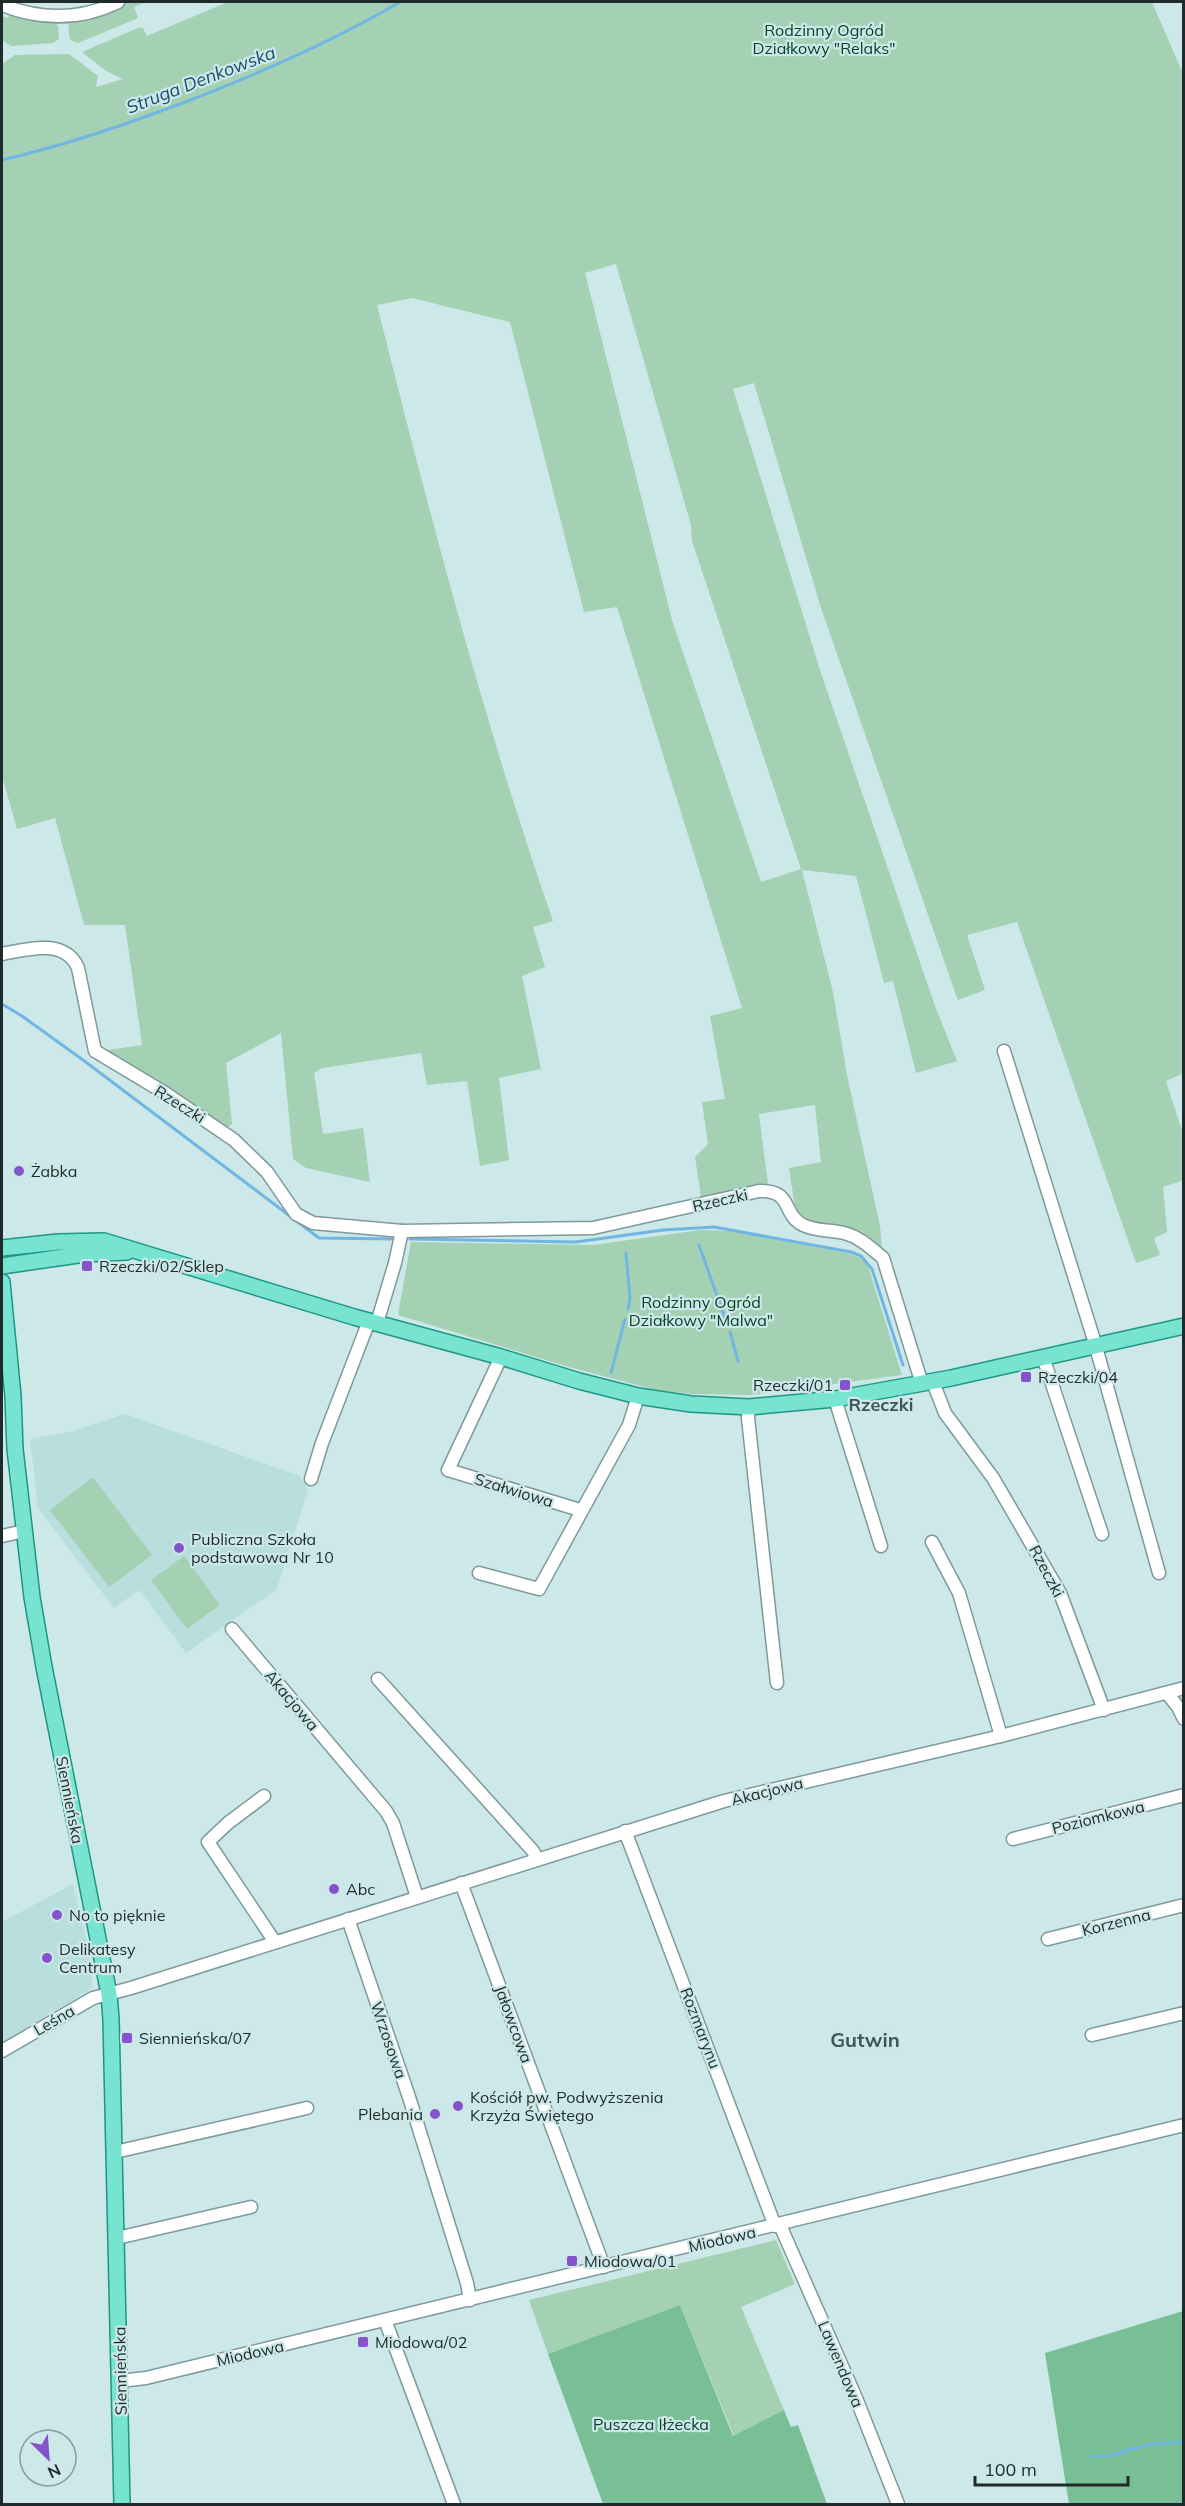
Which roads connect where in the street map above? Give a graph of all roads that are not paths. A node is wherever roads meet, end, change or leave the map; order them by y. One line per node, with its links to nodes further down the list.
1 (117, 2): 2 (street)
2 (2, 5)
3 (2, 954): 5 (street, Rzeczki)
4 (1004, 1051): 12 (street)
5 (402, 1231): 10 (street); 16 (street, Rzeczki)
6 (2, 1248): 7 (main road)
7 (138, 1252): 8 (main road); 10 (main road)
8 (2, 1266)
9 (2, 1282): 20 (main road, Siennieńska)
10 (373, 1322): 13 (main road); 21 (street)
11 (1184, 1326): 12 (main road)
12 (1095, 1346): 14 (main road); 29 (street)
13 (501, 1357): 17 (main road); 22 (street, Szałwiowa)
14 (1043, 1357): 16 (main road); 24 (street)
15 (2, 1383): 20 (main road, Siennieńska)
16 (928, 1383): 18 (main road); 35 (street, Rzeczki)
17 (638, 1396): 19 (main road); 22 (street)
18 (835, 1399): 19 (main road); 27 (street)
19 (749, 1407): 32 (street)
20 (15, 1449): 23 (main road, Siennieńska)
21 (311, 1479)
22 (580, 1510): 28 (street)
23 (24, 1531): 25 (street); 49 (main road, Siennieńska)
24 (1102, 1534)
25 (2, 1536)
26 (932, 1542): 37 (street)
27 (881, 1546)
28 (479, 1573)
29 (1159, 1574)
30 (232, 1629): 44 (street, Akacjowa)
31 (378, 1679): 42 (street)
32 (777, 1683)
33 (1184, 1688): 34 (street, Akacjowa)
34 (1167, 1693): 35 (street, Akacjowa); 36 (street)
35 (1104, 1710): 37 (street, Akacjowa)
36 (1184, 1719)
37 (1001, 1736): 40 (street, Akacjowa)
38 (1184, 1795): 41 (street, Poziomkowa)
39 (264, 1796): 48 (street)
40 (625, 1831): 42 (street, Akacjowa); 57 (street, Rozmarynu)
41 (1013, 1839)
42 (537, 1859): 43 (street, Akacjowa)
43 (461, 1883): 44 (street, Akacjowa); 59 (street, Jałowcowa)
44 (417, 1897): 46 (street, Akacjowa)
45 (1184, 1905): 47 (street, Korzenna)
46 (348, 1919): 48 (street, Akacjowa); 60 (street, Wrzosowa)
47 (1048, 1938)
48 (275, 1942): 49 (street, Akacjowa)
49 (109, 1994): 52 (street, Leśna); 55 (main road, Siennieńska)
50 (1184, 2013): 51 (street)
51 (1092, 2035)
52 (2, 2051)
53 (307, 2108): 55 (street)
54 (1184, 2125): 57 (street, Miodowa)
55 (115, 2152): 58 (main road, Siennieńska)
56 (251, 2207): 58 (street)
57 (777, 2226): 59 (street, Miodowa); 65 (street, Lawendowa)
58 (117, 2238): 62 (main road, Siennieńska)
59 (604, 2267): 60 (street, Miodowa)
60 (470, 2300): 61 (street, Miodowa)
61 (385, 2320): 62 (street, Miodowa); 64 (street)
62 (120, 2381): 63 (main road, Siennieńska)
63 (122, 2505)
64 (454, 2505)
65 (898, 2505)

